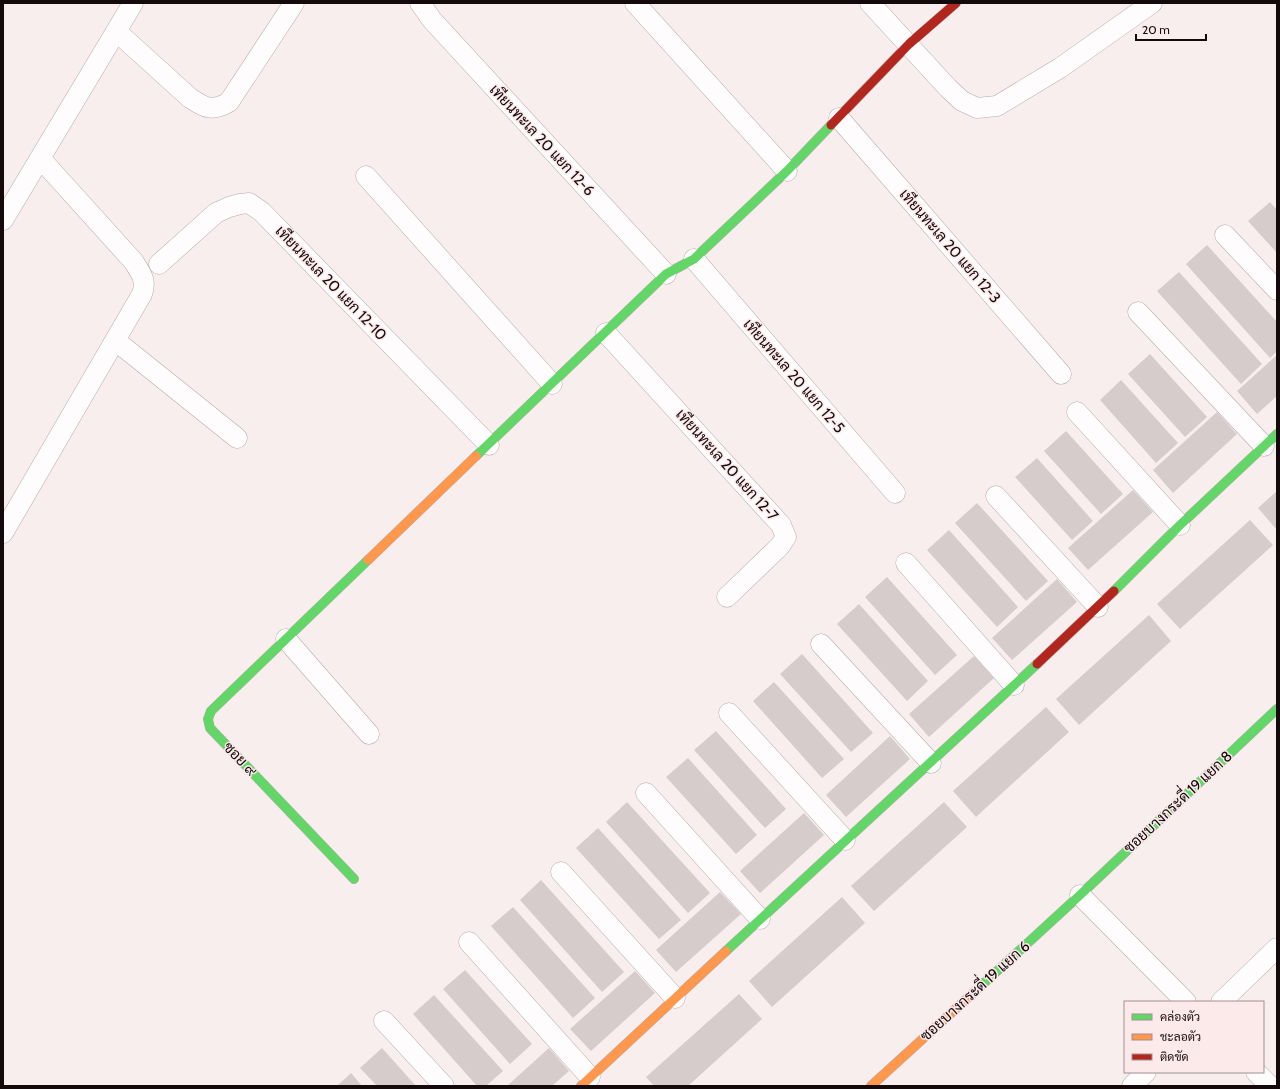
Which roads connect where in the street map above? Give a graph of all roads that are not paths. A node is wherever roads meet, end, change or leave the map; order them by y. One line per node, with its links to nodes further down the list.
1 (133, 3): 8 (street)
2 (294, 3): 8 (street)
3 (420, 3): 18 (street, เทียนทะเล 20 แยก 12-6)
4 (635, 3): 12 (street)
5 (870, 3): 9 (street)
6 (956, 3): 9 (street, ซอย ๙)
7 (1152, 3): 9 (street)
8 (116, 31): 11 (street)
9 (909, 44): 10 (street, ซอย ๙)
10 (839, 118): 12 (street, ซอย ๙); 23 (street, เทียนทะเล 20 แยก 12-3)
11 (40, 158): 14 (street); 22 (street)
12 (788, 171): 16 (street, ซอย ๙)
13 (366, 176): 24 (street)
14 (3, 220)
15 (1225, 235): 19 (street)
16 (694, 260): 18 (street, ซอย ๙); 29 (street, เทียนทะเล 20 แยก 12-5)
17 (159, 264): 28 (street, เทียนทะเล 20 แยก 12-10)
18 (666, 274): 21 (street, ซอย ๙)
19 (1277, 290)
20 (1138, 312): 27 (street)
21 (606, 333): 24 (street, ซอย ๙); 34 (street, เทียนทะเล 20 แยก 12-7)
22 (116, 341): 26 (street); 32 (street)
23 (1061, 374)
24 (552, 384): 28 (street, ซอย ๙)
25 (1077, 412): 31 (street)
26 (237, 438)
27 (1271, 440): 31 (street)
28 (489, 445): 36 (street, ซอย ๙)
29 (895, 493)
30 (996, 496): 35 (street)
31 (1180, 525): 35 (street)
32 (3, 533)
33 (906, 563): 38 (street)
34 (727, 597)
35 (1098, 607): 38 (street)
36 (286, 639): 41 (street); 46 (street, ซอย ๙)
37 (821, 644): 42 (street)
38 (1014, 685): 42 (street)
39 (1277, 709): 47 (street, ซอยบางกระดี่ 19 แยก 8)
40 (729, 713): 44 (street)
41 (369, 734)
42 (931, 763): 44 (street)
43 (646, 793): 48 (street)
44 (845, 840): 48 (street)
45 (561, 872): 51 (street)
46 (354, 879)
47 (1080, 895): 52 (street); 59 (street, ซอยบางกระดี่ 19 แยก 6)
48 (760, 919): 51 (street)
49 (469, 942): 57 (street)
50 (1277, 948): 53 (street)
51 (675, 998): 57 (street)
52 (1185, 1001)
53 (1222, 1001)
54 (384, 1021): 58 (street)
55 (1145, 1073): 60 (street)
56 (1257, 1073): 61 (street)
57 (585, 1082)
58 (444, 1086)
59 (871, 1086)
60 (1132, 1086)
61 (1270, 1086)

